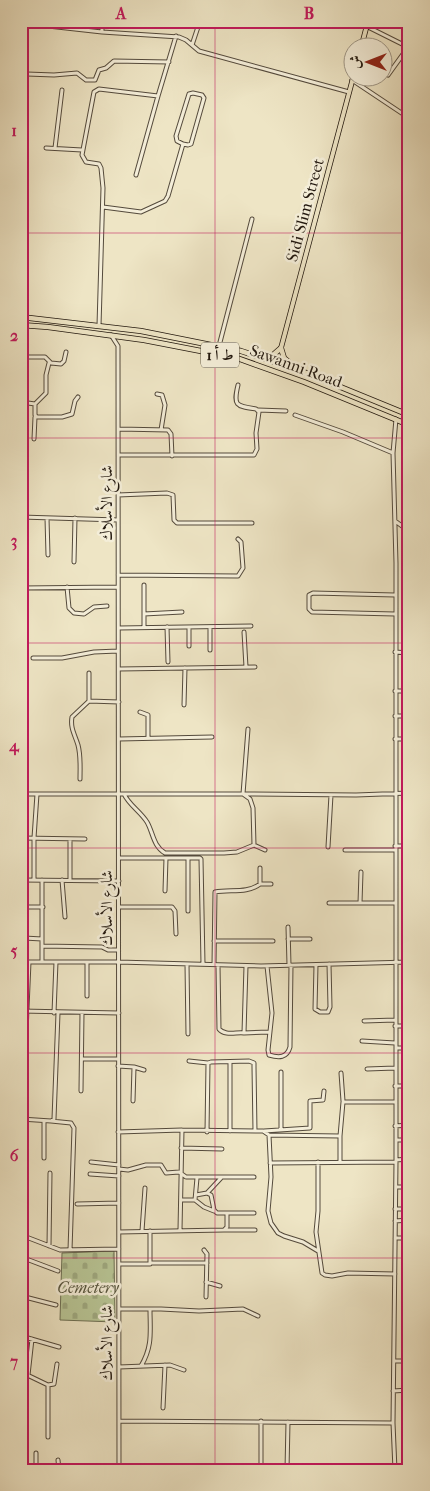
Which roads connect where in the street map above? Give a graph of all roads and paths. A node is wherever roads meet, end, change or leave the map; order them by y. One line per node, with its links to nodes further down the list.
1 (69, 21): 8 (street)
2 (102, 21): 9 (street)
3 (200, 21): 14 (street)
4 (368, 21): 7 (main road)
5 (21, 22): 6 (street)
6 (43, 23): 8 (street)
7 (366, 26): 11 (main road); 12 (street)
8 (69, 28): 9 (street)
9 (102, 32): 10 (street)
10 (176, 36): 14 (street); 15 (street)
11 (363, 38)
12 (390, 38)
13 (392, 39): 16 (street)
14 (192, 45): 21 (street)
15 (169, 62): 17 (street); 22 (street)
16 (392, 69)
17 (27, 74)
18 (350, 88): 21 (main road, Sidi Slim Street)
19 (366, 88): 23 (street)
20 (62, 90): 26 (street)
21 (349, 92): 38 (main road, Sidi Slim Street)
22 (158, 96): 27 (street); 28 (street)
23 (409, 118)
24 (183, 144): 24 (street); 29 (street)
25 (46, 148): 26 (street)
26 (55, 148): 27 (street)
27 (82, 150): 29 (street)
28 (136, 175)
29 (102, 207): 33 (street)
30 (252, 219): 37 (street)
31 (21, 317): 33 (highway, Sawanni Road / ط أ 1)
32 (21, 325): 34 (highway, Sawanni Road / ط أ 1)
33 (99, 326): 37 (highway, Sawanni Road / ط أ 1)
34 (111, 335): 35 (highway, Sawanni Road / ط أ 1); 36 (street)
35 (125, 337): 36 (street); 54 (highway, Sawanni Road / ط أ 1)
36 (118, 346): 56 (street, شارع الأسلاك)
37 (219, 346): 40 (highway, Sawanni Road / ط أ 1)
38 (281, 348): 40 (highway); 43 (highway)
39 (66, 352): 42 (street)
40 (259, 356): 43 (highway, Sawanni Road / ط أ 1)
41 (21, 357): 42 (street)
42 (49, 362): 48 (street)
43 (300, 370): 52 (highway, Sawanni Road / ط أ 1)
44 (238, 385): 49 (street)
45 (156, 394): 57 (street)
46 (78, 397): 53 (street)
47 (21, 402): 48 (street)
48 (35, 404): 53 (street)
49 (257, 410): 50 (street); 61 (street)
50 (286, 412)
51 (295, 415): 59 (street)
52 (409, 415)
53 (35, 416): 58 (street)
54 (396, 418): 55 (highway, Sawanni Road / ط أ 1); 59 (street)
55 (409, 424)
56 (118, 429): 57 (street); 60 (street, شارع الأسلاك)
57 (161, 430): 61 (street)
58 (34, 438)
59 (393, 453): 67 (street)
60 (118, 455): 61 (street); 62 (street, شارع الأسلاك)
61 (172, 456)
62 (118, 495): 66 (street, شارع الأسلاك); 68 (street)
63 (21, 518): 64 (street)
64 (47, 518): 65 (street); 71 (street)
65 (75, 518): 66 (street); 72 (street)
66 (118, 520): 73 (street, شارع الأسلاك)
67 (395, 520): 69 (street); 78 (street)
68 (252, 523)
69 (409, 531)
70 (238, 539): 73 (street)
71 (48, 556)
72 (74, 562)
73 (118, 575): 76 (street, شارع الأسلاك)
74 (144, 585): 81 (street)
75 (67, 587): 76 (street); 77 (street); 79 (street)
76 (118, 587): 87 (street, شارع الأسلاك)
77 (21, 588)
78 (395, 595): 82 (street); 82 (street)
79 (107, 606)
80 (182, 612): 81 (street)
81 (144, 614): 84 (street)
82 (395, 614): 93 (street)
83 (251, 626): 88 (street)
84 (144, 627): 85 (street); 87 (street)
85 (167, 627): 86 (street); 96 (street)
86 (189, 627): 88 (street); 90 (street)
87 (119, 628): 92 (street, شارع الأسلاك)
88 (210, 628): 91 (street)
89 (244, 632): 97 (street)
90 (189, 646)
91 (210, 650)
92 (118, 651): 95 (street); 100 (street, شارع الأسلاك)
93 (395, 652): 94 (street); 102 (street)
94 (409, 652)
95 (33, 658)
96 (168, 662)
97 (246, 667): 98 (street); 99 (street)
98 (256, 667)
99 (185, 668): 100 (street); 106 (street)
100 (119, 669): 105 (street, شارع الأسلاك)
101 (89, 673): 104 (street)
102 (395, 691): 103 (street); 108 (street)
103 (409, 691)
104 (89, 701): 105 (street); 116 (street)
105 (119, 702): 112 (street, شارع الأسلاك)
106 (184, 705)
107 (140, 712): 113 (street)
108 (395, 716): 109 (street); 114 (street)
109 (409, 716)
110 (248, 729): 122 (street)
111 (212, 737): 113 (street)
112 (119, 738): 113 (street); 117 (street, شارع الأسلاك)
113 (148, 738)
114 (395, 738): 115 (street); 123 (street)
115 (409, 739)
116 (80, 779)
117 (119, 793): 120 (street); 121 (street); 135 (street, شارع الأسلاك)
118 (409, 793): 123 (street)
119 (21, 794): 120 (street)
120 (37, 794): 126 (street)
121 (124, 794): 122 (street); 129 (street)
122 (243, 794): 124 (street); 129 (street)
123 (395, 794): 124 (street); 132 (street)
124 (331, 795): 131 (street)
125 (21, 838): 126 (street)
126 (34, 838): 127 (street); 141 (street)
127 (70, 839): 128 (street); 144 (street)
128 (85, 839)
129 (254, 845): 133 (street)
130 (409, 846): 132 (street)
131 (328, 848)
132 (395, 848): 134 (street); 151 (street)
133 (266, 850)
134 (345, 850)
135 (118, 858): 136 (street); 145 (street, شارع الأسلاك)
136 (166, 858): 137 (street); 148 (street)
137 (188, 858): 155 (street); 176 (street)
138 (260, 868): 146 (street)
139 (361, 872): 150 (street)
140 (21, 880): 141 (street)
141 (34, 880): 142 (street)
142 (42, 880): 143 (street); 153 (street)
143 (62, 880): 144 (street); 156 (street)
144 (70, 880): 145 (street)
145 (119, 881): 154 (street, شارع الأسلاك)
146 (260, 884): 147 (street); 163 (street)
147 (272, 884)
148 (165, 891)
149 (329, 903): 150 (street)
150 (360, 903): 151 (street)
151 (395, 903): 173 (street)
152 (22, 907): 153 (street)
153 (43, 907): 160 (street)
154 (119, 907): 158 (street); 166 (street, شارع الأسلاك)
155 (188, 912)
156 (64, 917)
157 (288, 927): 161 (street)
158 (176, 934)
159 (24, 938): 160 (street)
160 (42, 938): 165 (street)
161 (288, 939): 162 (street); 179 (street)
162 (310, 939)
163 (214, 941): 164 (street); 178 (street)
164 (272, 941)
165 (42, 946): 166 (street); 168 (street)
166 (118, 950): 172 (street, شارع الأسلاك)
167 (29, 961): 168 (street); 169 (street); 185 (street)
168 (42, 961): 170 (street)
169 (21, 962)
170 (56, 962): 171 (street); 186 (street)
171 (87, 962): 172 (street); 183 (street)
172 (118, 962): 175 (street); 188 (street, شارع الأسلاك)
173 (395, 962): 174 (street); 177 (street); 189 (street)
174 (409, 962)
175 (187, 964): 176 (street); 195 (street)
176 (202, 964): 178 (street)
177 (329, 964): 180 (street); 180 (street)
178 (216, 965): 181 (street); 194 (street)
179 (290, 965): 180 (street); 182 (street); 193 (street)
180 (316, 965)
181 (246, 966): 182 (street); 194 (street)
182 (267, 966): 193 (street)
183 (87, 996)
184 (21, 1011): 185 (street)
185 (27, 1011): 186 (street); 212 (street)
186 (56, 1013): 187 (street); 223 (street)
187 (82, 1013): 188 (street); 200 (street)
188 (118, 1013): 201 (street, شارع الأسلاك)
189 (395, 1020): 190 (street); 191 (street)
190 (364, 1021)
191 (395, 1026): 192 (street); 197 (street)
192 (409, 1026)
193 (269, 1032): 194 (street)
194 (244, 1033)
195 (188, 1034)
196 (362, 1041): 197 (street)
197 (396, 1042): 198 (street)
198 (396, 1048): 199 (street); 207 (street)
199 (409, 1048)
200 (82, 1059): 201 (street); 215 (street)
201 (118, 1059): 205 (street, شارع الأسلاك)
202 (189, 1061): 204 (street)
203 (230, 1062): 204 (street); 228 (street); 232 (street)
204 (208, 1063): 231 (street)
205 (118, 1066): 206 (street); 230 (street, شارع الأسلاك)
206 (134, 1066): 209 (street); 218 (street)
207 (396, 1068): 208 (street); 213 (street)
208 (367, 1069)
209 (144, 1070)
210 (281, 1072): 227 (street)
211 (341, 1073): 219 (street)
212 (23, 1078): 217 (street)
213 (395, 1086): 214 (street); 220 (street)
214 (409, 1086)
215 (82, 1091)
216 (324, 1091): 227 (street)
217 (24, 1100)
218 (133, 1101)
219 (343, 1102): 220 (street); 234 (street)
220 (395, 1102): 225 (street)
221 (21, 1120): 222 (street); 247 (street)
222 (44, 1120): 223 (street); 239 (street)
223 (51, 1121): 282 (street)
224 (409, 1125): 225 (street)
225 (395, 1126): 235 (street)
226 (182, 1130): 230 (street); 231 (street); 237 (street)
227 (281, 1130): 229 (street)
228 (255, 1131): 229 (street); 232 (street)
229 (263, 1131): 233 (street)
230 (118, 1132): 246 (street, شارع الأسلاك)
231 (207, 1132): 232 (street)
232 (230, 1132)
233 (269, 1136): 234 (street); 245 (street)
234 (340, 1136): 244 (street)
235 (396, 1140): 236 (street); 241 (street)
236 (409, 1140)
237 (182, 1148): 238 (street); 250 (street)
238 (222, 1149)
239 (44, 1158)
240 (409, 1159): 241 (street)
241 (396, 1161): 244 (street); 255 (street)
242 (91, 1162): 246 (street)
243 (318, 1162): 244 (street); 245 (street); 284 (street)
244 (340, 1162)
245 (270, 1163): 284 (street)
246 (119, 1167): 250 (street); 251 (street, شارع الأسلاك)
247 (23, 1171): 277 (street)
248 (50, 1174): 280 (street)
249 (90, 1174): 251 (street)
250 (182, 1175): 254 (street); 260 (street)
251 (119, 1176): 262 (street, شارع الأسلاك)
252 (222, 1177): 253 (street); 254 (street); 258 (street)
253 (254, 1177)
254 (197, 1178): 259 (street)
255 (396, 1187): 256 (street); 264 (street)
256 (409, 1187)
257 (145, 1188): 274 (street)
258 (207, 1193): 259 (street); 266 (street)
259 (196, 1195): 261 (street)
260 (181, 1200): 261 (street); 271 (street)
261 (195, 1200): 266 (street)
262 (119, 1203): 263 (street); 276 (street, شارع الأسلاك)
263 (77, 1204)
264 (395, 1209): 265 (street); 270 (street)
265 (409, 1209)
266 (216, 1212): 267 (street)
267 (227, 1213): 268 (street); 272 (street)
268 (254, 1213)
269 (409, 1220): 270 (street)
270 (395, 1221): 278 (street)
271 (180, 1230): 272 (street); 275 (street)
272 (224, 1230): 273 (street)
273 (255, 1230)
274 (142, 1231): 275 (street); 276 (street)
275 (150, 1231): 286 (street)
276 (119, 1232): 281 (street, شارع الأسلاك)
277 (23, 1236): 280 (street)
278 (395, 1238): 279 (street); 290 (street)
279 (409, 1238)
280 (49, 1246): 282 (street)
281 (119, 1249): 282 (street); 287 (street, شارع الأسلاك)
282 (70, 1250)
283 (204, 1250): 288 (street)
284 (318, 1251): 290 (street)
285 (21, 1257): 289 (street)
286 (151, 1263): 287 (street); 288 (street)
287 (119, 1264): 296 (street, شارع الأسلاك)
288 (206, 1264): 291 (street)
289 (58, 1271)
290 (394, 1274): 302 (street)
291 (206, 1282): 292 (street); 294 (street)
292 (220, 1286)
293 (21, 1296): 295 (street)
294 (206, 1297)
295 (56, 1306)
296 (119, 1309): 297 (street); 307 (street, شارع الأسلاك)
297 (150, 1309): 298 (street); 306 (street)
298 (258, 1316)
299 (21, 1336): 300 (street)
300 (32, 1339): 301 (street); 310 (street)
301 (59, 1347)
302 (394, 1361): 303 (street); 312 (street)
303 (409, 1361)
304 (57, 1364): 311 (street)
305 (165, 1365): 306 (street); 308 (street); 314 (street)
306 (141, 1366): 307 (street)
307 (119, 1367): 315 (street, شارع الأسلاك)
308 (184, 1370)
309 (21, 1372): 310 (street)
310 (28, 1375): 311 (street)
311 (48, 1385): 319 (street)
312 (393, 1390): 313 (street); 318 (street)
313 (409, 1390)
314 (163, 1408)
315 (119, 1421): 316 (street); 324 (street, شارع الأسلاك)
316 (261, 1421): 317 (street); 325 (street)
317 (288, 1422): 318 (street); 326 (street)
318 (393, 1423): 327 (street)
319 (48, 1437)
320 (36, 1453): 322 (street)
321 (58, 1460): 323 (street)
322 (36, 1470)
323 (59, 1470)
324 (119, 1470)
325 (261, 1470)
326 (287, 1470)
327 (395, 1470)

